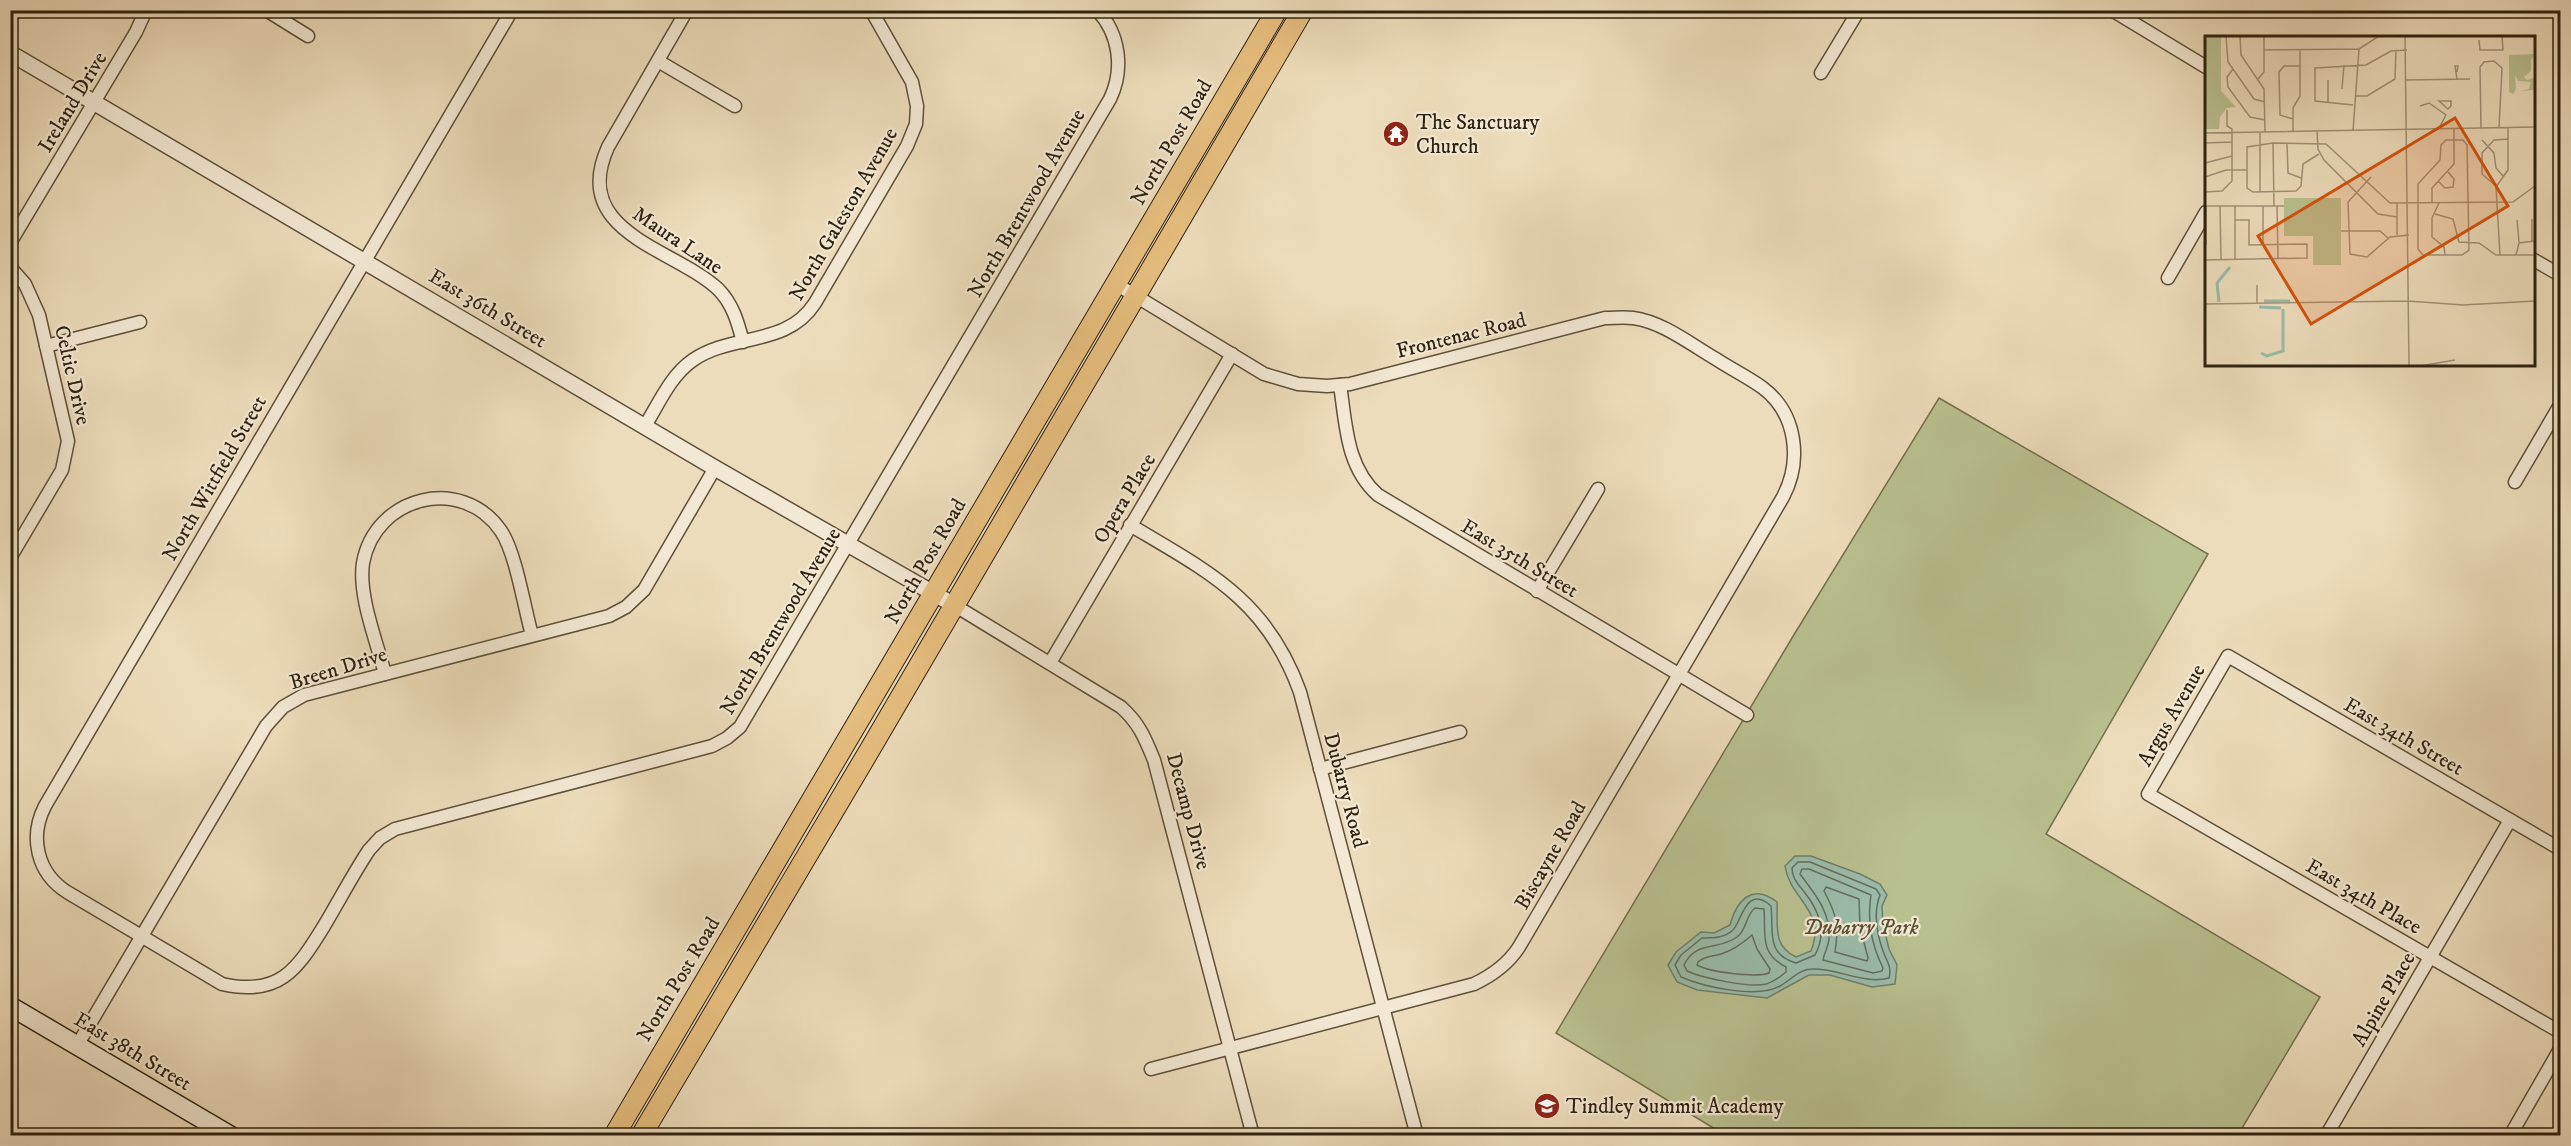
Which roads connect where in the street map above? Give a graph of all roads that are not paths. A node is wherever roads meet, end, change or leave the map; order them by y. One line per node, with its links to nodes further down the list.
1 (146, 10): 16 (street, Ireland Drive)
2 (266, 10): 11 (street)
3 (512, 10): 20 (street, North Wittfield Street)
4 (687, 10): 13 (street, Maura Lane)
5 (871, 10): 28 (street, North Galeston Avenue)
6 (1097, 10): 39 (street, North Brentwood Avenue)
7 (1277, 10): 25 (main road, North Post Road)
8 (1303, 10): 26 (main road, North Post Road)
9 (1859, 10): 15 (street)
10 (2112, 10): 14 (street)
11 (308, 36)
12 (10, 53): 16 (street, East 36th Street)
13 (658, 62): 17 (street); 28 (street, Maura Lane)
14 (2205, 66)
15 (1821, 73)
16 (94, 102): 19 (street, Ireland Drive); 20 (street, East 36th Street)
17 (735, 106)
18 (2205, 214): 24 (street)
19 (10, 243)
20 (364, 259): 33 (street, East 36th Street); 54 (street, North Wittfield Street)
21 (2535, 261): 23 (street)
22 (10, 267): 29 (street, Celtic Drive)
23 (2560, 275)
24 (2168, 278)
25 (1116, 284): 26 (street, Frontenac Road); 42 (main road, North Post Road)
26 (1136, 295): 30 (street, Frontenac Road); 42 (main road, North Post Road)
27 (140, 322): 29 (street)
28 (743, 342): 33 (street, North Galeston Avenue)
29 (46, 346): 40 (street, Celtic Drive)
30 (1232, 354): 31 (street, Frontenac Road); 38 (street, Opera Place)
31 (1340, 385): 34 (street, Frontenac Road); 41 (street, East 35th Street)
32 (2560, 405): 36 (street)
33 (645, 426): 35 (street, East 36th Street)
34 (1793, 438): 47 (street, Biscayne Road)
35 (715, 468): 39 (street, East 36th Street); 43 (street, Breen Drive)
36 (2515, 482)
37 (1598, 489): 41 (street)
38 (1130, 525): 45 (street, Opera Place); 50 (street, Dubarry Road)
39 (848, 545): 42 (street, East 36th Street); 54 (street, North Brentwood Avenue)
40 (10, 558)
41 (1537, 591): 47 (street, East 35th Street)
42 (944, 599): 45 (street, Decamp Drive); 64 (main road, North Post Road); 65 (main road, North Post Road)
43 (532, 635): 46 (street, Breen Drive); 46 (street)
44 (2228, 656): 51 (street, Argus Avenue); 52 (street, East 34th Street)
45 (1050, 663): 60 (street, Decamp Drive)
46 (385, 674): 54 (street, Breen Drive)
47 (1678, 674): 48 (street, East 35th Street); 57 (street, Biscayne Road)
48 (1747, 715)
49 (1460, 732): 50 (street)
50 (1320, 769): 57 (street, Dubarry Road)
51 (2148, 794): 55 (street, East 34th Place)
52 (2510, 820): 53 (street, East 34th Street); 55 (street, Alpine Place)
53 (2560, 849)
54 (142, 936): 59 (street, Breen Drive)
55 (2430, 957): 58 (street, East 34th Place); 68 (street, Alpine Place)
56 (10, 1006): 59 (main road, East 38th Street)
57 (1384, 1008): 60 (street, Biscayne Road); 67 (street, Dubarry Road)
58 (2560, 1032)
59 (78, 1044): 63 (main road, East 38th Street)
60 (1230, 1048): 62 (street, Biscayne Road); 66 (street, Decamp Drive)
61 (2560, 1049): 69 (street)
62 (1151, 1069)
63 (224, 1134)
64 (614, 1136)
65 (640, 1136)
66 (1253, 1136)
67 (1417, 1136)
68 (2326, 1136)
69 (2510, 1136)

